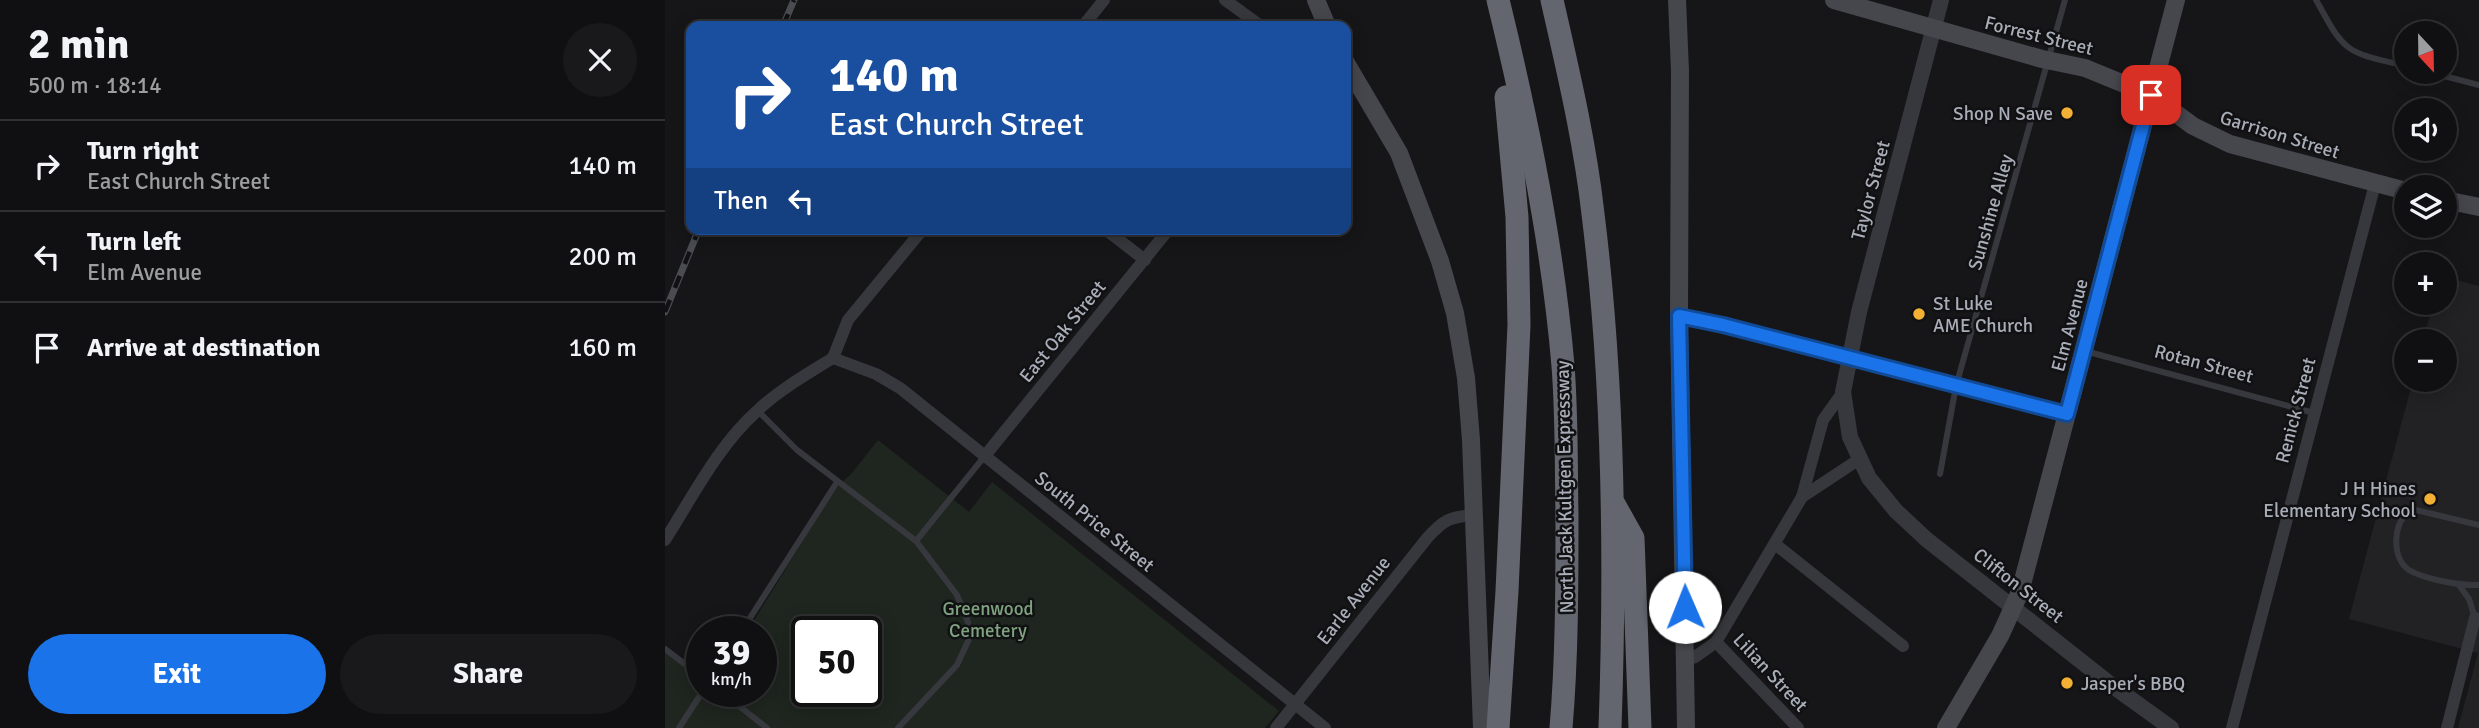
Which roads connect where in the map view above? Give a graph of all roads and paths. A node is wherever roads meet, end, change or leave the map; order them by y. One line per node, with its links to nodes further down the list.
1 (1104, 0): 12 (street)
2 (1225, 0): 13 (street)
3 (1316, 0): 14 (main road)
4 (1496, 0): 69 (highway); 70 (highway, North Jack Kultgen Expressway)
5 (1552, 0): 44 (highway)
6 (1834, 0): 15 (main road, Forrest Street)
7 (1941, 0): 15 (street, Taylor Street)
8 (2065, 0): 16 (lane, Sunshine Alley)
9 (2176, 0): 21 (main road, Elm Avenue)
10 (2316, 0): 17 (lane)
11 (1675, 3): 30 (main road)
12 (1087, 21)
13 (1254, 21)
14 (1325, 21)
15 (1934, 29): 16 (main road, Forrest Street); 33 (street, Taylor Street)
16 (2050, 60): 21 (main road, Forrest Street); 34 (lane, Sunshine Alley)
17 (2394, 62)
18 (1351, 71): 45 (main road)
19 (2457, 79): 20 (lane)
20 (2479, 85)
21 (2151, 95): 22 (main road, Garrison Street); 31 (main road, Elm Avenue)
22 (2375, 184): 23 (main road, Garrison Street); 37 (street, Renick Street)
23 (2394, 188)
24 (2457, 202): 25 (main road)
25 (2479, 207)
26 (918, 235): 32 (street)
27 (1113, 235): 29 (street)
28 (1164, 235): 29 (street, East Oak Street)
29 (1145, 260): 39 (street, East Oak Street)
30 (1679, 316): 33 (street); 58 (main road)
31 (2083, 351): 37 (lane, Rotan Street); 38 (main road, Elm Avenue)
32 (833, 358): 36 (street); 39 (street, South Price Street)
33 (1850, 359): 34 (street); 35 (street, Taylor Street)
34 (1956, 386): 38 (street); 41 (lane, Sunshine Alley)
35 (1843, 392): 40 (street, Taylor Street); 43 (street, Taylor Street)
36 (757, 410): 42 (lane); 47 (street)
37 (2315, 413): 77 (street, Renick Street)
38 (2067, 414): 52 (main road, Elm Avenue)
39 (984, 457): 48 (lane); 60 (street, South Price Street)
40 (1859, 460): 43 (street, Taylor Street); 52 (street, Clifton Street)
41 (1940, 474)
42 (837, 482): 48 (lane); 54 (lane)
43 (1802, 497): 49 (street, Taylor Street)
44 (1613, 501): 71 (highway); 72 (highway)
45 (1473, 515): 60 (street, Earle Avenue); 68 (main road)
46 (2479, 525): 50 (lane)
47 (665, 540)
48 (916, 541): 65 (lane)
49 (1775, 544): 55 (street, Taylor Street); 56 (street)
50 (2459, 585): 51 (lane); 53 (lane)
51 (2479, 585)
52 (2015, 608): 75 (main road, Elm Avenue); 76 (street, Clifton Street)
53 (2478, 614): 78 (street)
54 (751, 616)
55 (1716, 642): 58 (street, Taylor Street); 74 (street, Lilian Street)
56 (1903, 646)
57 (665, 649): 59 (lane)
58 (1686, 660): 73 (main road)
59 (686, 665)
60 (1296, 704): 66 (street, Earle Avenue); 67 (street, South Price Street)
61 (693, 707): 63 (lane)
62 (740, 707): 64 (lane)
63 (679, 728)
64 (767, 728)
65 (898, 728)
66 (1276, 728)
67 (1325, 728)
68 (1482, 728)
69 (1498, 728)
70 (1561, 728)
71 (1610, 728)
72 (1640, 728)
73 (1686, 728)
74 (1798, 728)
75 (1946, 728)
76 (2171, 728)
77 (2232, 728)
78 (2447, 728)

